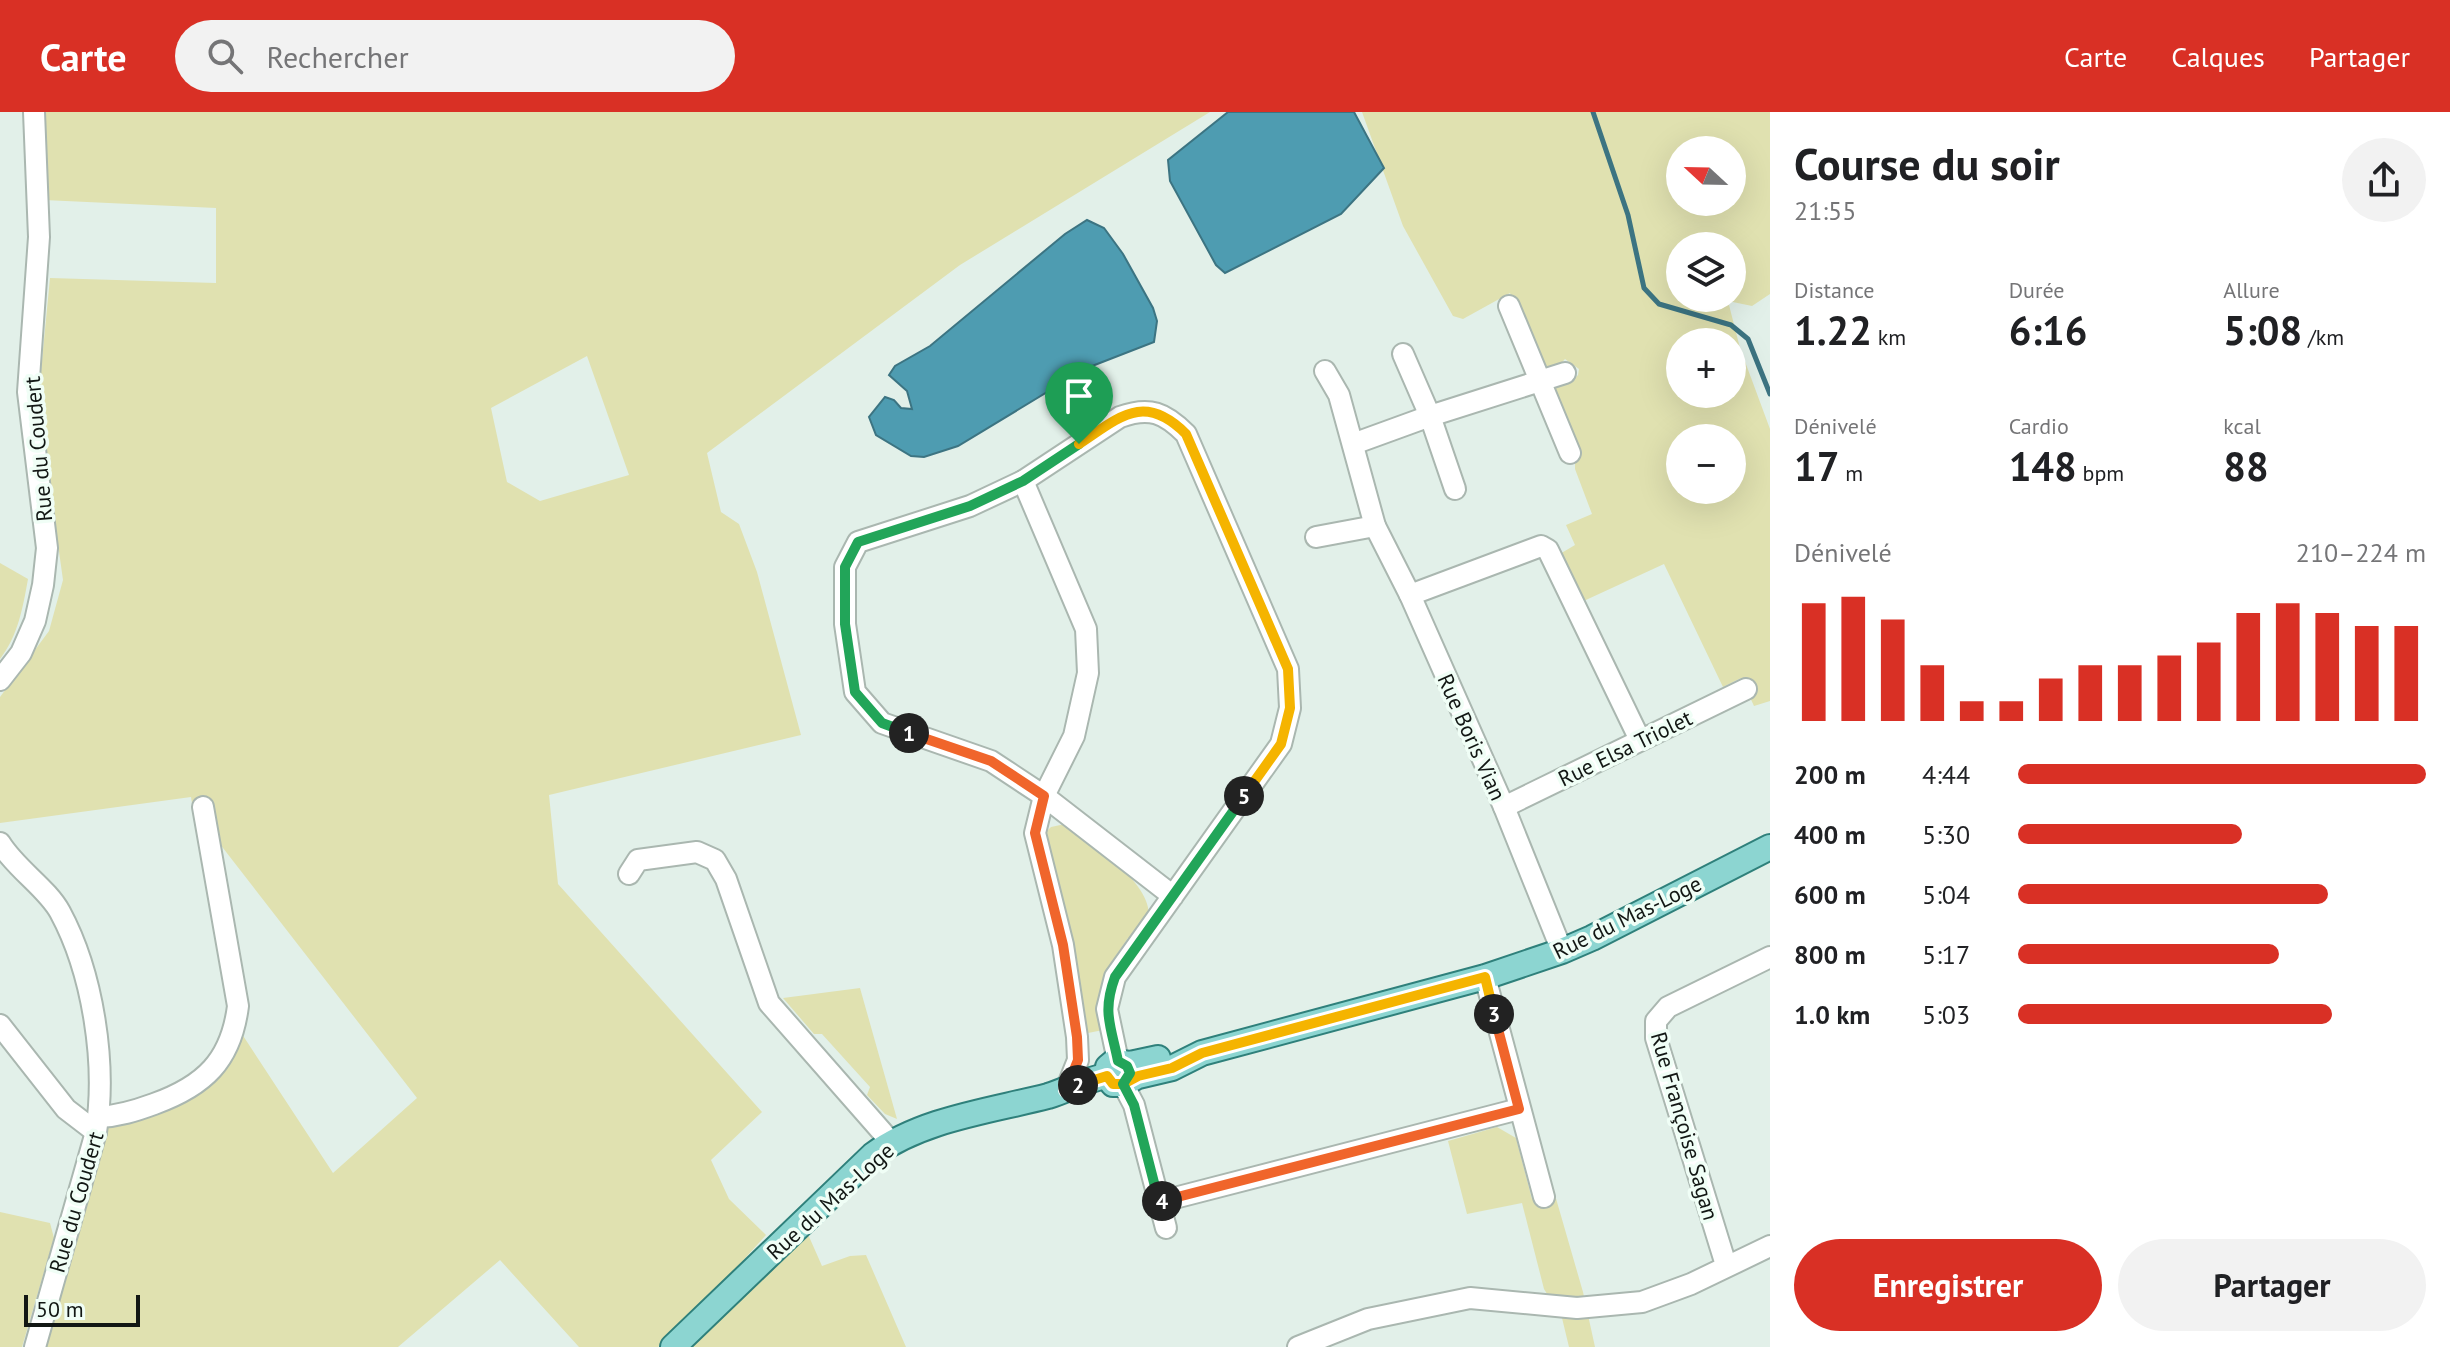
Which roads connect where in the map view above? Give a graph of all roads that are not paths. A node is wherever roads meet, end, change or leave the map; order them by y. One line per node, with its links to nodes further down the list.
1 (34, 112): 15 (street, Rue du Coudert)
2 (1509, 306): 6 (street)
3 (1403, 354): 7 (street)
4 (1325, 371): 8 (street, Rue Boris Vian)
5 (1565, 373): 6 (street)
6 (1539, 381): 7 (street); 9 (street)
7 (1430, 416): 8 (street); 11 (street)
8 (1353, 444): 12 (street, Rue Boris Vian)
9 (1570, 453)
10 (1023, 481): 18 (street); 18 (street); 24 (street)
11 (1455, 489)
12 (1375, 526): 13 (street); 14 (street, Rue Boris Vian)
13 (1316, 537)
14 (1410, 595): 17 (street); 20 (street, Rue Boris Vian)
15 (0, 680)
16 (1746, 689): 17 (street, Rue Elsa Triolet)
17 (1640, 740): 20 (street, Rue Elsa Triolet)
18 (1044, 796): 24 (street); 29 (street)
19 (203, 807): 33 (street)
20 (1504, 807): 25 (street, Rue Boris Vian)
21 (0, 843): 33 (street, Rue du Coudert)
22 (1770, 847): 25 (main road, Rue du Mas-Loge)
23 (629, 874): 34 (street)
24 (1173, 896): 30 (street)
25 (1562, 951): 27 (main road, Rue du Mas-Loge)
26 (1770, 957): 39 (street, Rue Françoise Sagan)
27 (1485, 977): 30 (main road, Rue du Mas-Loge); 32 (street)
28 (0, 1025): 33 (street)
29 (1077, 1044): 30 (street); 31 (street)
30 (1124, 1076): 31 (main road, Rue du Mas-Loge); 36 (street)
31 (1066, 1090): 34 (main road, Rue du Mas-Loge)
32 (1519, 1109): 35 (street); 36 (street)
33 (98, 1124): 40 (street, Rue du Coudert)
34 (891, 1142): 41 (main road, Rue du Mas-Loge)
35 (1544, 1197)
36 (1159, 1202): 37 (street)
37 (1166, 1228)
38 (1770, 1246): 39 (street)
39 (1726, 1265): 42 (street)
40 (35, 1347)
41 (673, 1347)
42 (1298, 1347)

